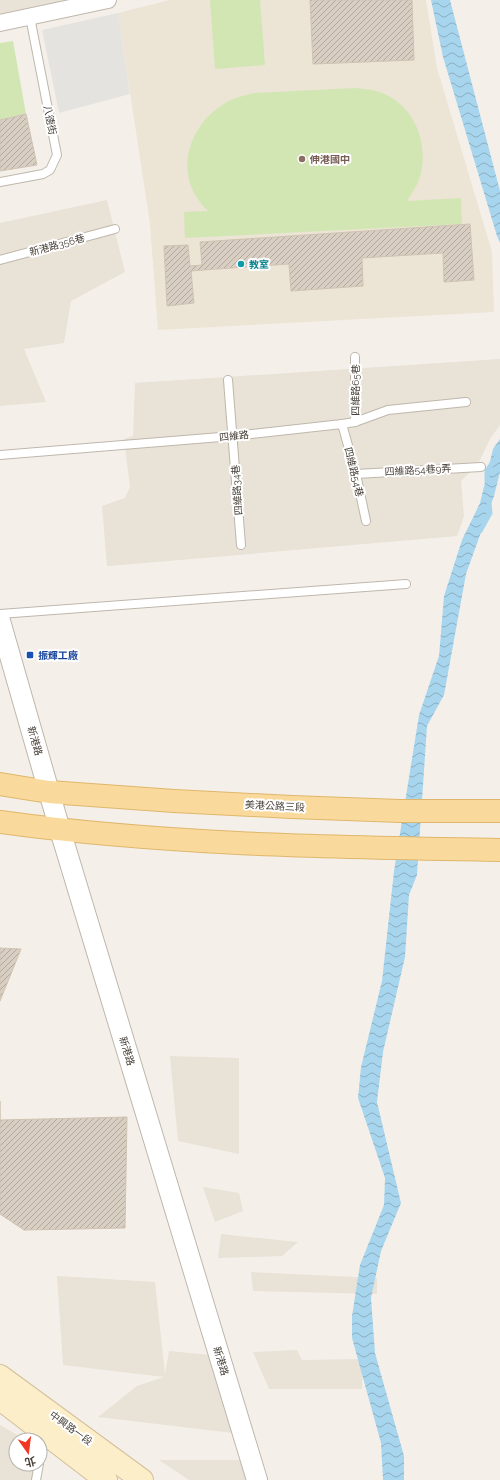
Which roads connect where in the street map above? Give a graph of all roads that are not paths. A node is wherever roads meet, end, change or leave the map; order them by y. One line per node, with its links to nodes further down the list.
1 (108, 0): 2 (street)
2 (30, 17): 3 (street); 4 (lane, 八德街)
3 (0, 23)
4 (0, 182)
5 (115, 229): 6 (lane, 新港路356巷)
6 (0, 260)
7 (355, 357): 10 (lane, 四維路65巷)
8 (228, 380): 12 (lane, 四維路34巷)
9 (466, 402): 10 (lane, 四維路)
10 (355, 422): 11 (lane, 四維路)
11 (342, 424): 12 (lane, 四維路); 15 (lane, 四維路54巷)
12 (233, 436): 13 (lane, 四維路); 17 (lane, 四維路34巷)
13 (0, 455)
14 (481, 467): 15 (lane, 四維路54巷9弄)
15 (356, 474): 16 (lane, 四維路54巷)
16 (366, 521)
17 (242, 544)
18 (406, 584): 19 (lane)
19 (0, 614)
20 (0, 622): 22 (street, 新港路)
21 (0, 784): 22 (main road, 美港公路三段)
22 (50, 792): 23 (main road, 美港公路三段); 25 (street, 新港路)
23 (500, 811)
24 (0, 822): 25 (main road)
25 (60, 830): 26 (main road); 33 (street, 新港路)
26 (500, 850)
27 (0, 1376): 32 (main road, 中興路一段)
28 (0, 1399): 29 (main road, 中興路一段)
29 (44, 1432)
30 (48, 1435): 31 (main road, 中興路一段)
31 (106, 1480)
32 (142, 1480)
33 (257, 1480)

